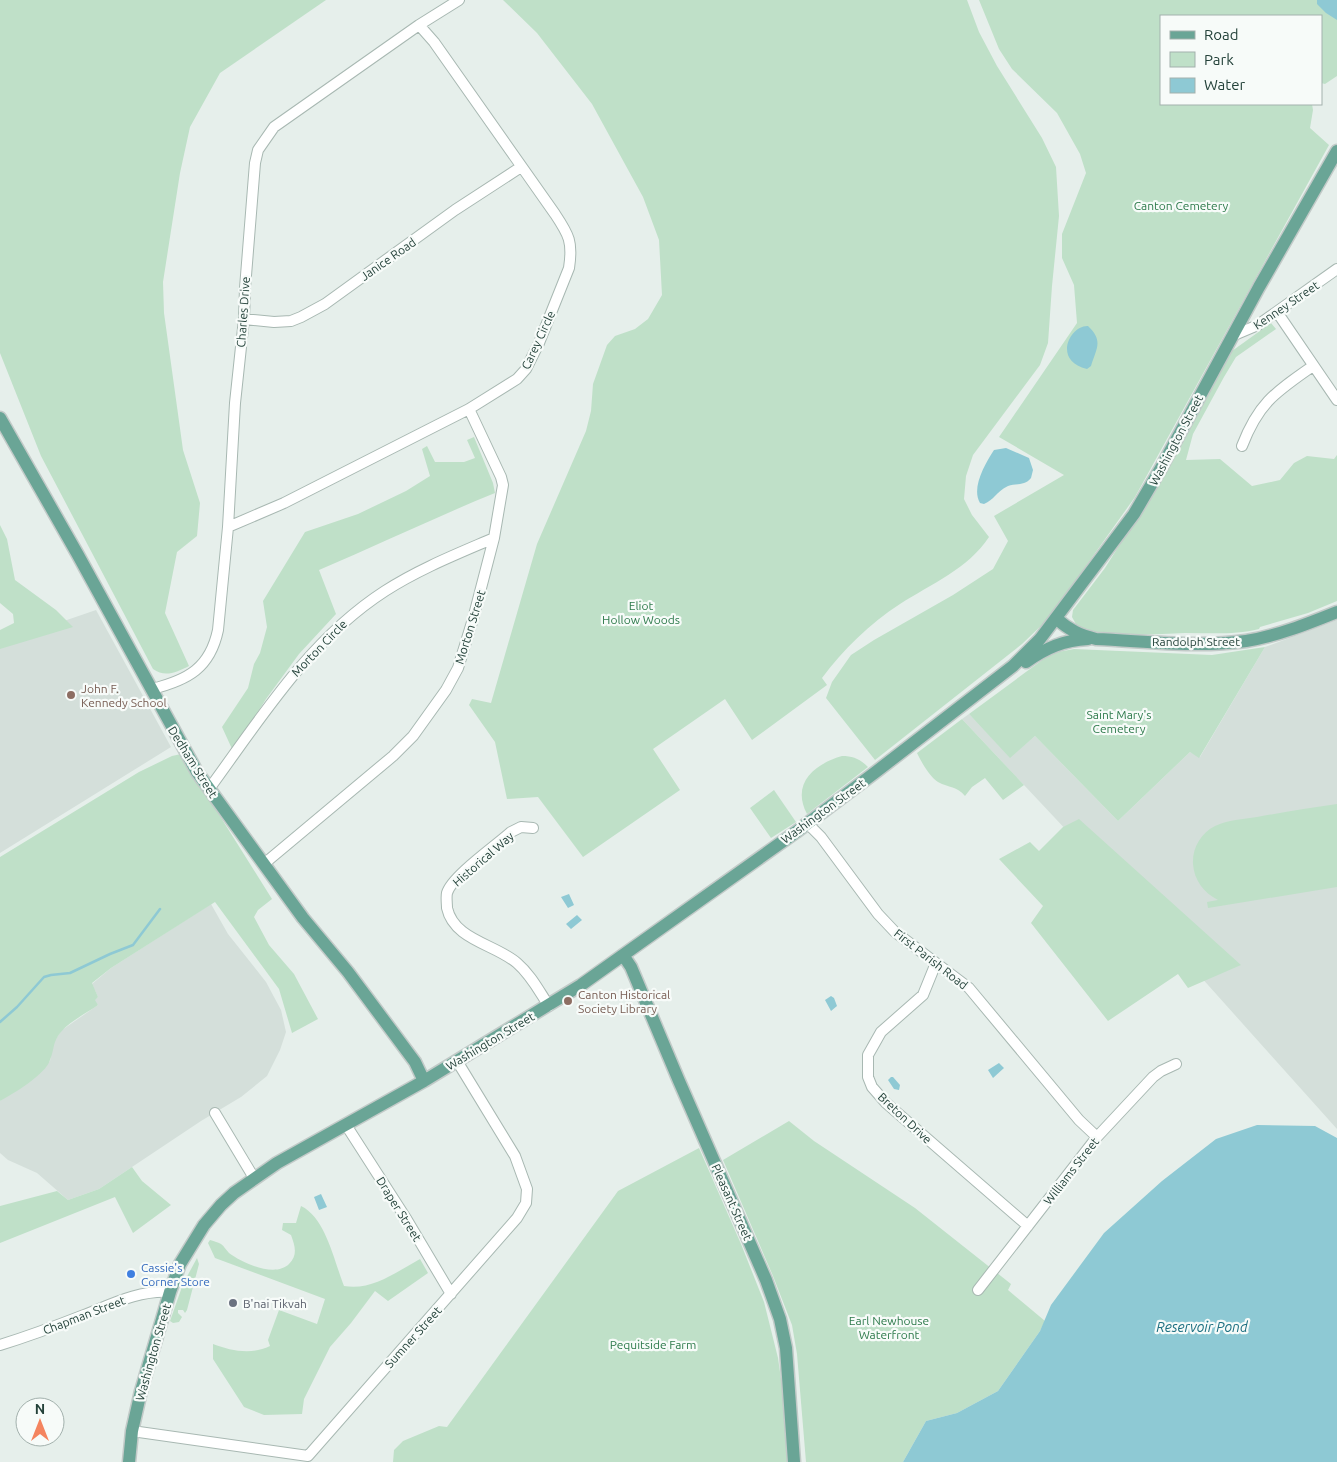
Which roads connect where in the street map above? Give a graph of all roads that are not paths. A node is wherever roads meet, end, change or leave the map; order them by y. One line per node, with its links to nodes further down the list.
1 (459, 0): 2 (street, Charles Drive)
2 (419, 25): 4 (street, Carey Circle); 7 (street, Charles Drive)
3 (1337, 151): 8 (main road, Washington Street)
4 (521, 167): 7 (street, Janice Road); 11 (street, Carey Circle)
5 (1337, 269): 6 (street, Kenney Street)
6 (1277, 312): 8 (street, Kenney Street); 9 (street)
7 (244, 319): 14 (street, Charles Drive)
8 (1232, 336): 17 (main road, Washington Street)
9 (1313, 366): 10 (street); 13 (street)
10 (1337, 400)
11 (469, 409): 14 (street, Carey Circle); 15 (street, Morton Street)
12 (0, 418): 20 (main road, Dedham Street)
13 (1242, 446)
14 (228, 527): 20 (street, Charles Drive)
15 (494, 538): 22 (street, Morton Circle); 25 (street, Morton Street)
16 (1337, 612): 18 (main road, Randolph Street)
17 (1053, 623): 18 (main road, Randolph Street); 19 (main road); 21 (main road, Washington Street)
18 (1096, 639): 19 (main road, Washington Street)
19 (1079, 640): 21 (main road, Washington Street)
20 (152, 689): 22 (main road, Dedham Street)
21 (972, 697): 23 (main road, Washington Street)
22 (209, 789): 25 (main road, Dedham Street)
23 (807, 823): 26 (main road, Washington Street); 27 (street, First Parish Road)
24 (533, 828): 28 (street, Historical Way)
25 (265, 863): 31 (main road, Dedham Street)
26 (623, 955): 28 (main road, Washington Street); 44 (main road, Pleasant Street)
27 (936, 963): 34 (street, First Parish Road); 36 (street, Breton Drive)
28 (549, 1006): 29 (main road, Washington Street)
29 (457, 1061): 31 (main road, Washington Street); 39 (street, Sumner Street)
30 (1176, 1064): 34 (street, Williams Street)
31 (424, 1080): 33 (main road, Washington Street)
32 (215, 1113): 35 (street)
33 (346, 1125): 35 (main road, Washington Street); 39 (street, Draper Street)
34 (1097, 1137): 36 (street, Williams Street)
35 (254, 1178): 38 (main road, Washington Street)
36 (1028, 1226): 37 (street, Williams Street)
37 (978, 1290)
38 (170, 1292): 40 (street, Chapman Street); 41 (main road, Washington Street)
39 (451, 1294): 42 (street, Sumner Street)
40 (0, 1345)
41 (132, 1431): 42 (street, Sumner Street); 43 (main road, Washington Street)
42 (309, 1459)
43 (129, 1462)
44 (794, 1462)

